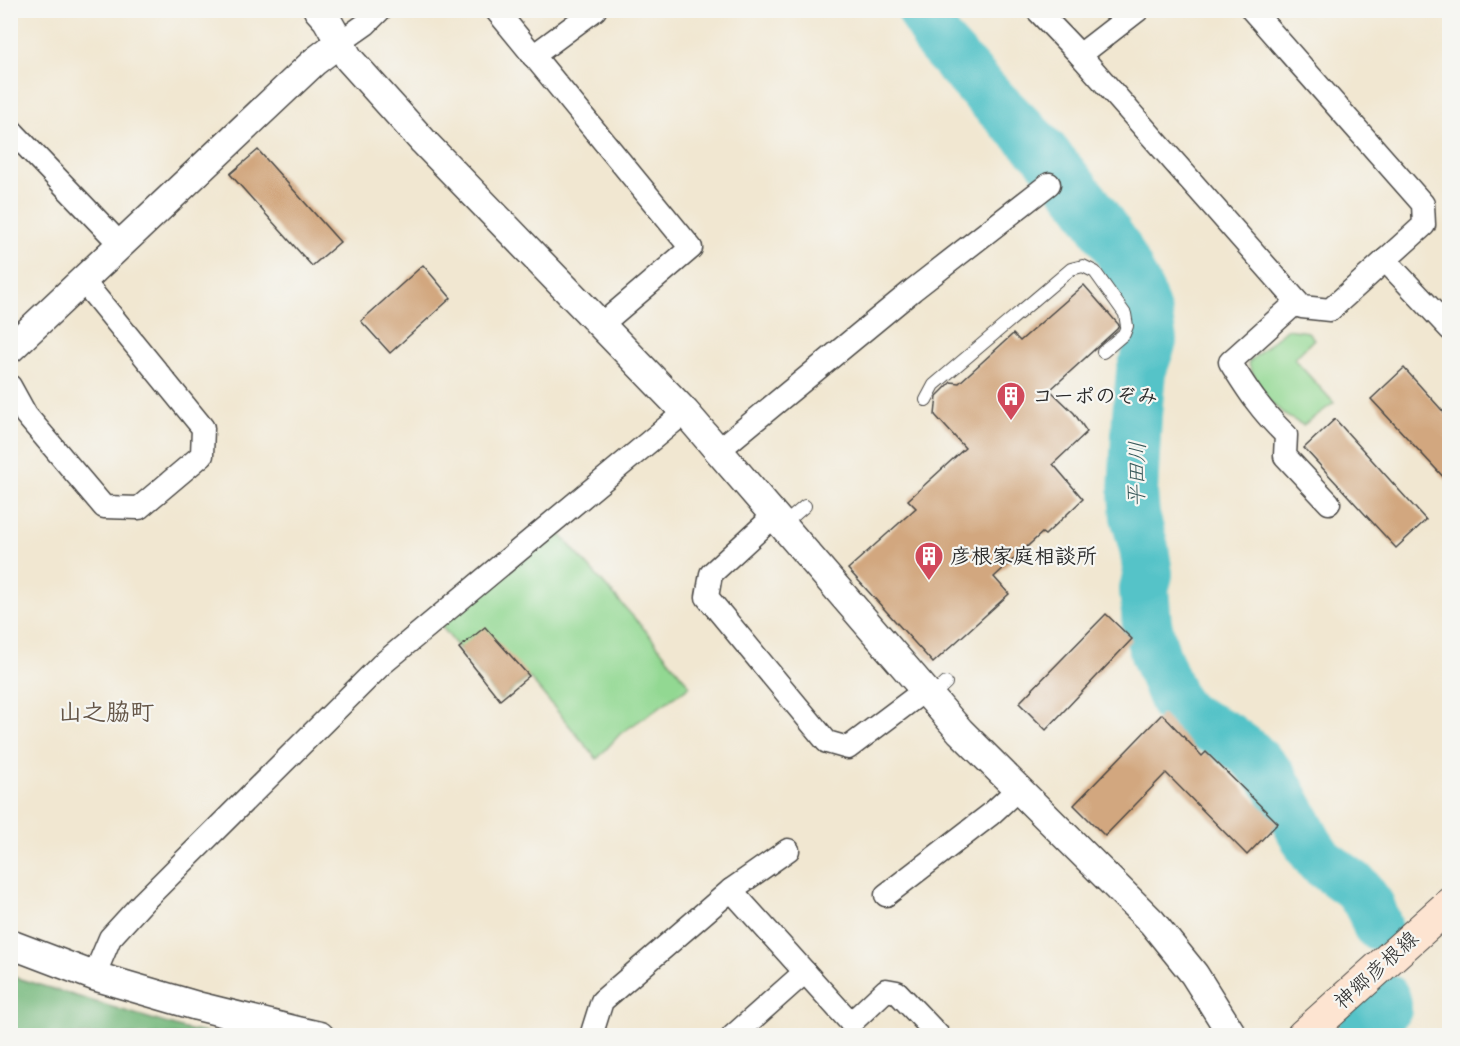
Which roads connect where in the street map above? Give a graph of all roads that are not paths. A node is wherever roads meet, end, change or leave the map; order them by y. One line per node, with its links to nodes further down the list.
1 (318, 10): 8 (street)
2 (380, 10): 8 (street)
3 (496, 10): 10 (street)
4 (595, 10): 10 (street)
5 (1037, 10): 9 (street)
6 (1138, 10): 9 (street)
7 (1252, 10): 14 (street)
8 (339, 43): 13 (street); 17 (street)
9 (1080, 55): 16 (street)
10 (533, 56): 17 (street)
11 (10, 129): 13 (street)
12 (1049, 184): 24 (street)
13 (121, 245): 15 (street)
14 (1385, 260): 16 (street); 18 (street)
15 (83, 281): 19 (street); 21 (street)
16 (1297, 302): 25 (street)
17 (601, 326): 23 (street)
18 (1449, 329)
19 (10, 350)
20 (1103, 352): 22 (lane)
21 (10, 386)
22 (926, 400)
23 (685, 412): 24 (street); 36 (street)
24 (719, 450): 27 (street)
25 (1329, 503)
26 (805, 506): 27 (lane)
27 (779, 520): 28 (street); 28 (street)
28 (934, 690): 29 (street)
29 (1018, 789): 32 (street); 41 (street)
30 (788, 850): 31 (street)
31 (731, 890): 35 (street); 38 (street)
32 (886, 895)
33 (1449, 904): 42 (main road, 神郷彦根線)
34 (10, 945): 36 (street)
35 (805, 972): 39 (street); 40 (street)
36 (94, 976): 37 (street)
37 (320, 1035)
38 (591, 1035)
39 (734, 1035)
40 (939, 1035)
41 (1233, 1035)
42 (1303, 1035)

